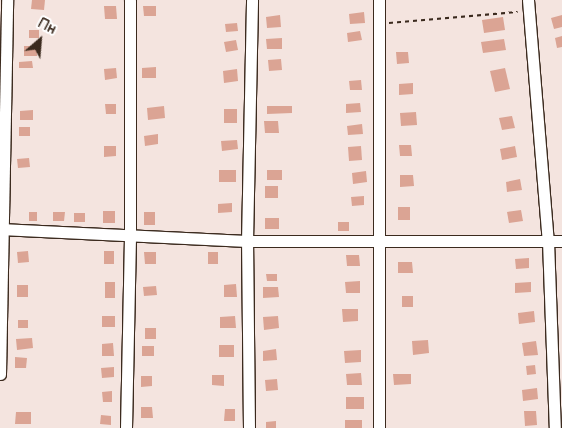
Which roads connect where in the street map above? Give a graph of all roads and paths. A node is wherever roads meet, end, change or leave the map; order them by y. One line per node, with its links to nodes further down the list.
1 (7, 0): 7 (street)
2 (130, 0): 8 (street)
3 (252, 0): 9 (street)
4 (378, 0): 6 (street)
5 (528, 6): 6 (path); 11 (street)
6 (379, 24): 12 (street)
7 (1, 229): 8 (street); 13 (street)
8 (130, 236): 9 (street); 14 (street)
9 (248, 241): 12 (street); 15 (street)
10 (562, 241): 11 (street)
11 (548, 242): 12 (street); 17 (street)
12 (377, 243): 16 (street)
13 (0, 374)
14 (126, 428)
15 (249, 428)
16 (379, 428)
17 (555, 428)

